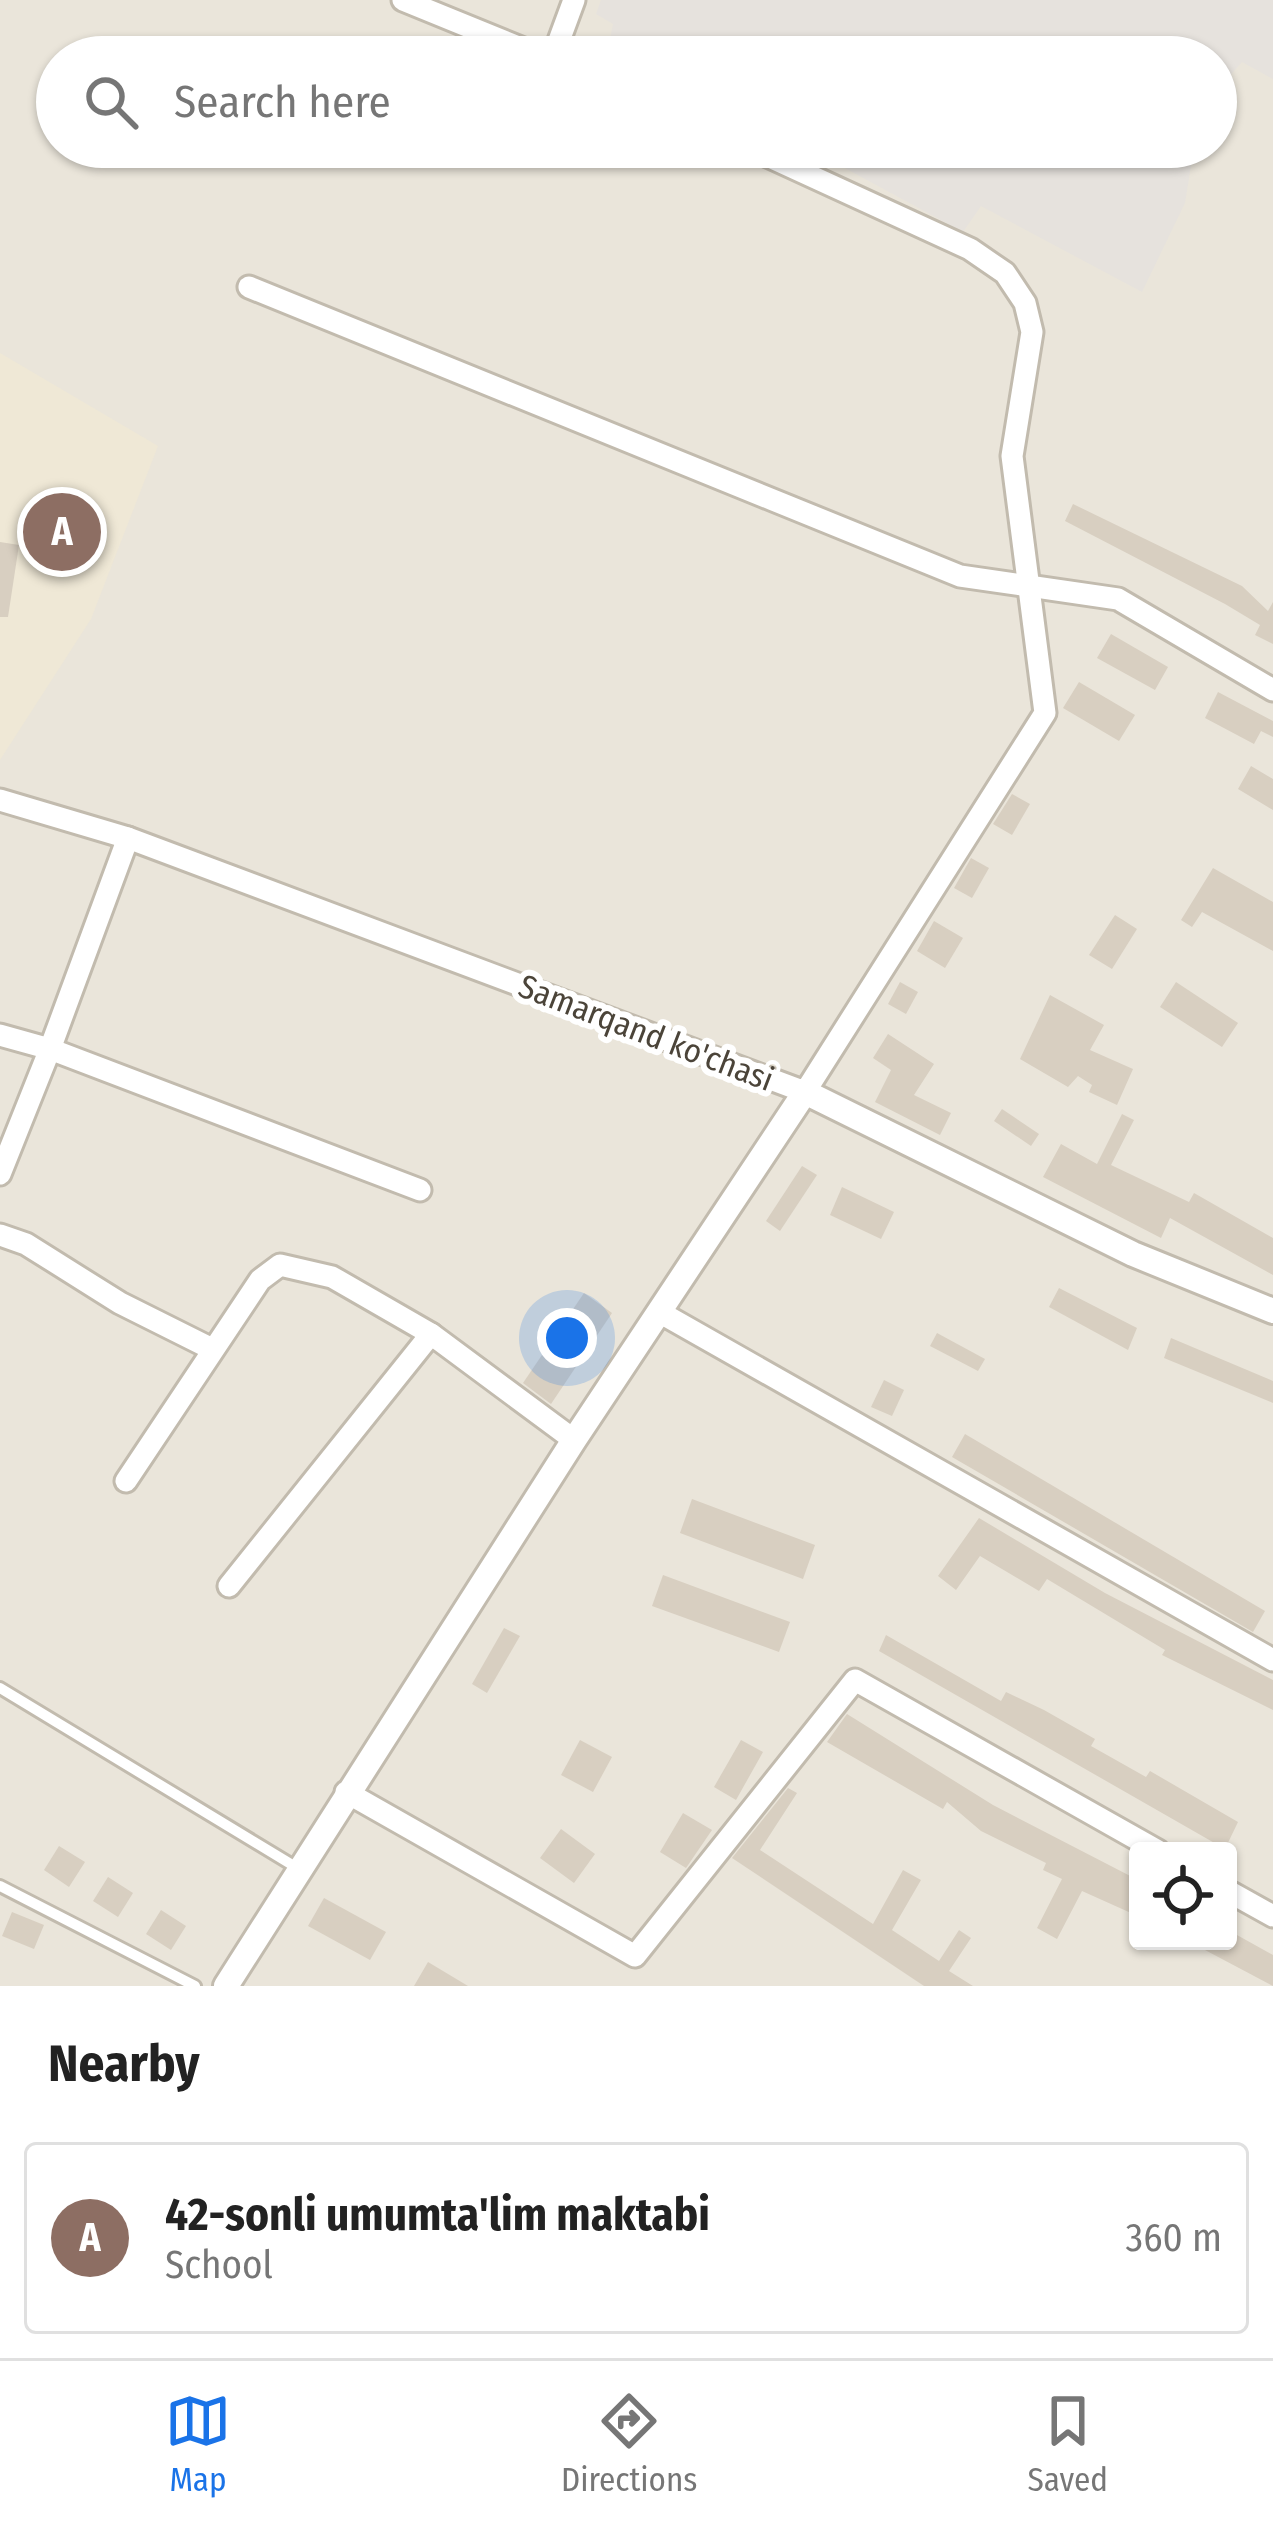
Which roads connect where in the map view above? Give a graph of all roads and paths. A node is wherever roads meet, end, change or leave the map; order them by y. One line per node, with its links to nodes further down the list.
1 (403, 0): 3 (street)
2 (574, 0): 4 (street)
3 (491, 36)
4 (561, 36)
5 (794, 168): 7 (street)
6 (249, 287): 7 (street)
7 (1024, 585): 8 (street); 13 (street)
8 (1273, 690)
9 (0, 800): 10 (street, Samarqand ko'chasi)
10 (128, 838): 12 (street); 13 (street, Samarqand ko'chasi)
11 (0, 1035): 12 (street)
12 (50, 1048): 14 (street); 15 (street)
13 (805, 1092): 17 (street, Samarqand ko'chasi); 18 (street)
14 (0, 1174)
15 (420, 1190)
16 (0, 1235): 20 (street)
17 (1273, 1311)
18 (661, 1313): 21 (street); 24 (street)
19 (431, 1334): 20 (street); 21 (street); 23 (street)
20 (212, 1349): 22 (street)
21 (574, 1439): 26 (street)
22 (126, 1481)
23 (229, 1586)
24 (1273, 1660)
25 (0, 1688): 28 (lane)
26 (346, 1792): 27 (street); 28 (street)
27 (1142, 1842)
28 (299, 1869): 33 (street)
29 (0, 1886): 32 (lane)
30 (1237, 1896): 31 (street)
31 (1273, 1916)
32 (195, 1986)
33 (226, 1986)

